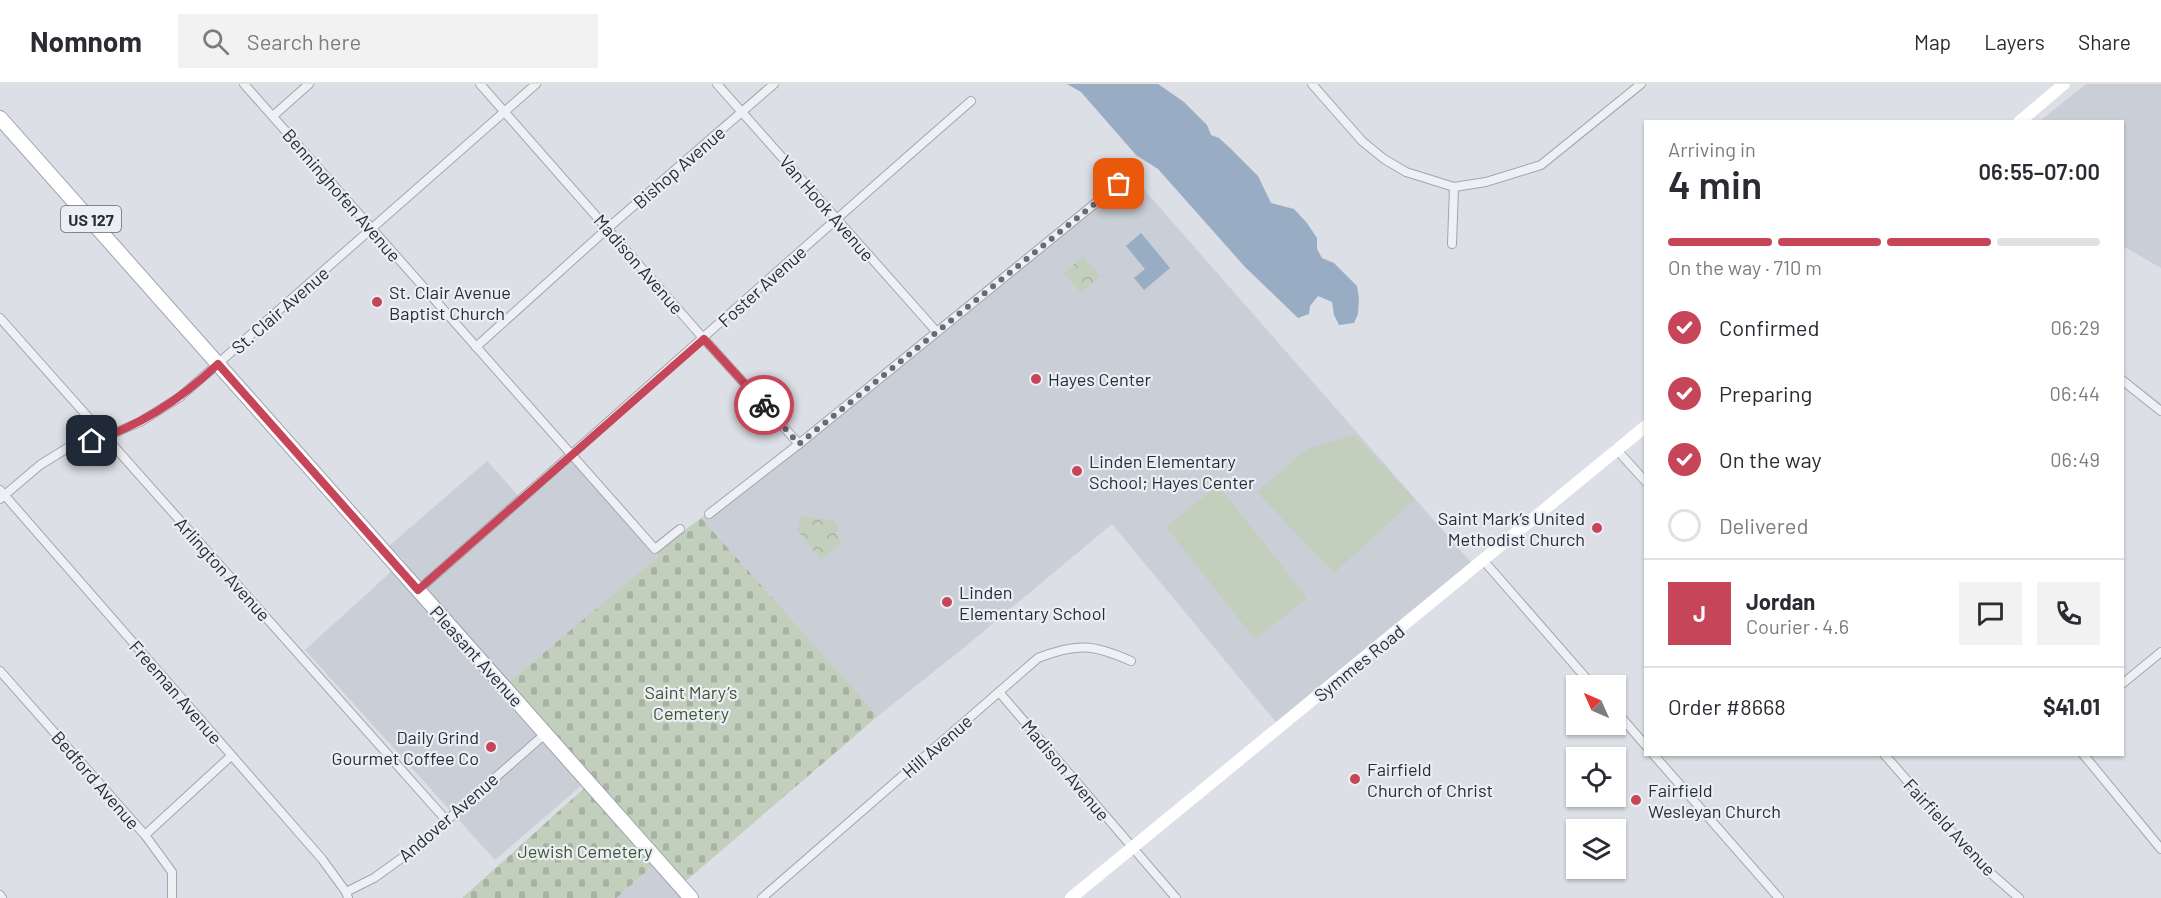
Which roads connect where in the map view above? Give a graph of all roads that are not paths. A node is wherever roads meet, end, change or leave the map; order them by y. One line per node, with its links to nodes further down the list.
1 (244, 84): 13 (street, Benninghofen Avenue)
2 (309, 84): 13 (street)
3 (480, 84): 11 (street, Madison Avenue)
4 (536, 84): 11 (street, St. Clair Avenue)
5 (717, 84): 12 (street, Van Hook Avenue)
6 (774, 84): 12 (street, Bishop Avenue)
7 (1312, 84): 17 (street)
8 (1641, 84): 17 (street)
9 (2064, 84): 15 (main road)
10 (971, 102): 18 (street, Foster Avenue)
11 (505, 111): 19 (street, St. Clair Avenue); 20 (street, Madison Avenue)
12 (743, 112): 18 (street, Van Hook Avenue); 20 (street, Bishop Avenue)
13 (273, 116): 19 (street, Benninghofen Avenue)
14 (0, 118): 26 (main road, Pleasant Avenue / US 127)
15 (2021, 120)
16 (1119, 184): 23 (street)
17 (1454, 187): 21 (street)
18 (836, 219): 23 (street, Van Hook Avenue); 24 (street, Foster Avenue)
19 (371, 228): 25 (street, Benninghofen Avenue); 26 (street, St. Clair Avenue)
20 (608, 228): 24 (street, Madison Avenue); 25 (street, Bishop Avenue)
21 (1452, 244)
22 (0, 318): 30 (street, Arlington Avenue)
23 (936, 331): 31 (street)
24 (704, 339): 31 (street, Madison Avenue); 33 (street, Foster Avenue)
25 (476, 347): 33 (street, Benninghofen Avenue)
26 (218, 364): 30 (street, St. Clair Avenue); 39 (main road, Pleasant Avenue / US 127)
27 (2124, 382): 28 (street)
28 (2161, 411)
29 (1644, 428): 32 (main road, Symmes Road)
30 (105, 437): 35 (street, St. Clair Avenue); 53 (street, Arlington Avenue)
31 (799, 444): 36 (street)
32 (1616, 449): 34 (street); 38 (main road, Symmes Road)
33 (571, 456): 37 (street, Benninghofen Avenue); 39 (street, Foster Avenue)
34 (1644, 480)
35 (2, 495): 49 (street, Freeman Avenue)
36 (709, 514)
37 (681, 529)
38 (1483, 561): 43 (street); 55 (main road, Symmes Road)
39 (418, 590): 47 (main road, Pleasant Avenue / US 127)
40 (2161, 652): 44 (street)
41 (1131, 661): 45 (street, Hill Avenue)
42 (0, 671): 54 (street, Bedford Avenue)
43 (1583, 675)
44 (2124, 682)
45 (999, 692): 55 (street, Madison Avenue); 60 (street, Hill Avenue)
46 (1626, 723): 48 (street)
47 (545, 734): 53 (street, Andover Avenue); 59 (main road, Pleasant Avenue / US 127)
48 (1644, 744)
49 (231, 756): 54 (street); 57 (street, Freeman Avenue)
50 (1655, 756): 63 (street)
51 (1886, 756): 64 (street, Fairfield Avenue)
52 (2085, 756): 56 (street)
53 (446, 820): 57 (street, Andover Avenue)
54 (145, 835): 58 (street, Bedford Avenue)
55 (1132, 848): 61 (main road, Symmes Road); 62 (street, Madison Avenue)
56 (2161, 849)
57 (347, 895)
58 (172, 898)
59 (691, 898)
60 (762, 898)
61 (1071, 898)
62 (1176, 898)
63 (1779, 898)
64 (2019, 898)

